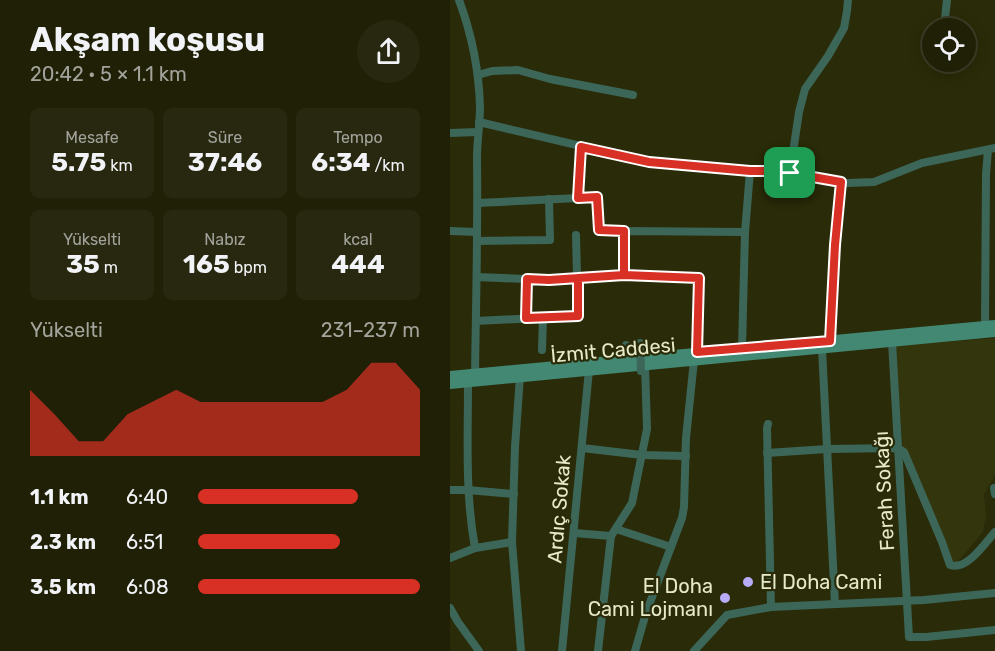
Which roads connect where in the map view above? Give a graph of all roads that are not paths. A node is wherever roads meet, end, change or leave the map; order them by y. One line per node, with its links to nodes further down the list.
1 (459, 0): 5 (street)
2 (848, 0): 13 (street)
3 (947, 0): 4 (street)
4 (945, 18)
5 (478, 75): 6 (street); 7 (street)
6 (633, 95)
7 (479, 122): 8 (street); 10 (street)
8 (478, 132): 9 (street); 17 (street)
9 (450, 133)
10 (581, 147): 12 (street); 15 (street)
11 (991, 149): 14 (street); 30 (street)
12 (750, 171): 13 (street); 20 (street)
13 (790, 173): 14 (street)
14 (841, 182): 35 (street)
15 (578, 198): 16 (street); 19 (street)
16 (549, 200): 17 (street); 22 (street)
17 (478, 203): 22 (street)
18 (450, 231): 22 (street)
19 (624, 231): 20 (street); 23 (street)
20 (745, 232): 36 (street)
21 (576, 235): 25 (street)
22 (477, 236): 24 (street)
23 (624, 275): 25 (street); 38 (street)
24 (477, 277): 26 (street); 29 (street)
25 (578, 278): 26 (street); 27 (street)
26 (527, 279): 28 (street)
27 (543, 317): 28 (street); 37 (street)
28 (526, 318): 29 (street)
29 (476, 321): 44 (street)
30 (990, 325): 35 (main road, İzmit Caddesi)
31 (995, 332): 32 (main road, İzmit Caddesi)
32 (892, 342): 35 (main road, İzmit Caddesi); 48 (street, Ferah Sokağı)
33 (640, 343): 40 (street, bridge)
34 (626, 345): 39 (street)
35 (826, 345): 36 (main road, İzmit Caddesi); 38 (main road, İzmit Caddesi); 49 (street)
36 (742, 348): 38 (main road, İzmit Caddesi)
37 (542, 350)
38 (695, 356): 39 (main road, İzmit Caddesi); 40 (main road, İzmit Caddesi); 52 (street)
39 (627, 359): 44 (main road, İzmit Caddesi)
40 (643, 368): 41 (main road, İzmit Caddesi); 51 (street)
41 (589, 370): 43 (main road, İzmit Caddesi); 47 (street, Ardıç Sokak)
42 (450, 376): 44 (main road, İzmit Caddesi)
43 (520, 376): 44 (main road, İzmit Caddesi); 55 (street)
44 (471, 378): 45 (main road, İzmit Caddesi); 54 (street)
45 (450, 384)
46 (768, 424): 50 (street)
47 (582, 448): 51 (street); 56 (street, Ardıç Sokak)
48 (898, 448): 49 (street); 57 (street); 64 (street, Ferah Sokağı)
49 (827, 449): 50 (street); 65 (street)
50 (768, 453): 66 (street)
51 (642, 455): 52 (street); 58 (street)
52 (686, 456): 60 (street)
53 (450, 490): 54 (street)
54 (468, 490): 55 (street); 61 (street)
55 (514, 494): 59 (street)
56 (574, 532): 58 (street); 71 (street, Ardıç Sokak)
57 (995, 532)
58 (613, 533): 60 (street); 72 (street)
59 (513, 542): 61 (street); 70 (street)
60 (671, 547): 73 (street)
61 (475, 548): 62 (street)
62 (450, 558)
63 (995, 593): 64 (street)
64 (906, 601): 65 (street); 68 (street, Ferah Sokağı)
65 (835, 604): 66 (street)
66 (771, 607): 74 (street)
67 (450, 608): 69 (street)
68 (995, 630)
69 (479, 651)
70 (522, 651)
71 (562, 651)
72 (598, 651)
73 (635, 651)
74 (694, 651)

